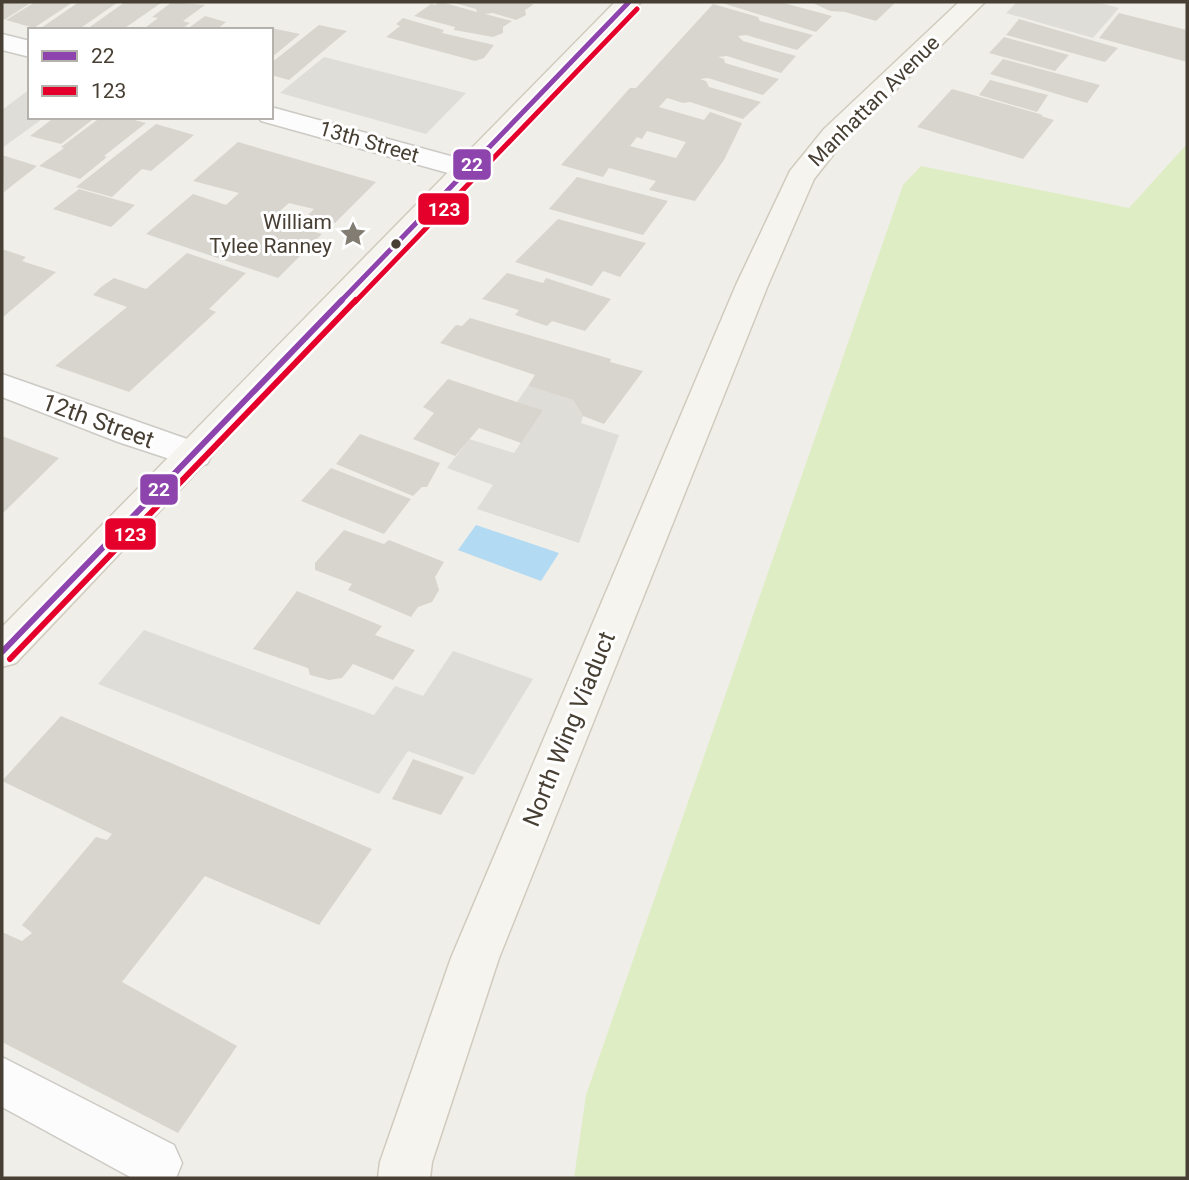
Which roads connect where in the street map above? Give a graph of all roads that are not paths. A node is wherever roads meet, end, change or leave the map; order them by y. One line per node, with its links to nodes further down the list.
1 (629, 2): 6 (main road)
2 (973, 2): 7 (main road, Manhattan Avenue)
3 (2, 42): 4 (street)
4 (28, 48)
5 (273, 116): 6 (street, 13th Street)
6 (466, 169): 9 (main road)
7 (752, 285): 13 (main road, North Wing Viaduct)
8 (2, 385): 9 (street, 12th Street)
9 (194, 455): 10 (main road)
10 (2, 652)
11 (2, 1081): 12 (street)
12 (156, 1163)
13 (404, 1178)

